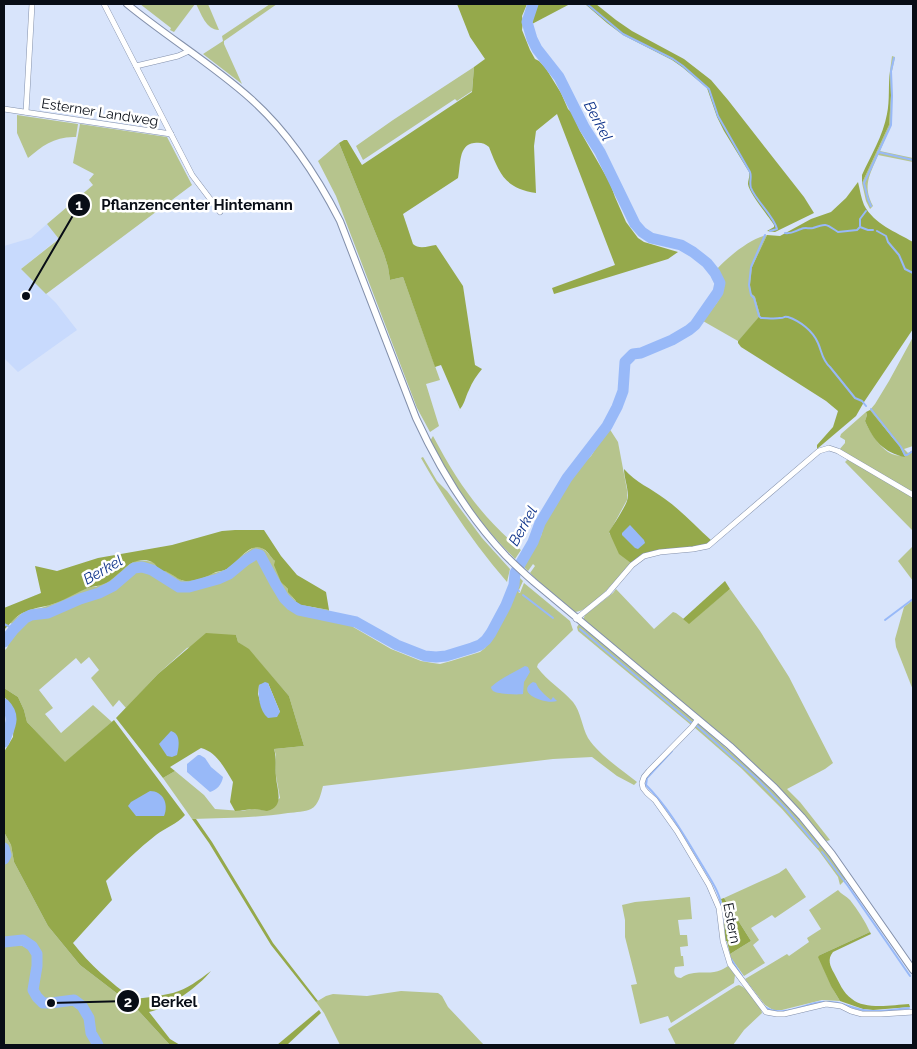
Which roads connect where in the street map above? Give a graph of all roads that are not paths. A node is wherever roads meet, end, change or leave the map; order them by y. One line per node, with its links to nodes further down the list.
1 (32, 4): 7 (street, Esterner Landweg)
2 (104, 4): 5 (street, Esterner Landweg)
3 (127, 4): 4 (street)
4 (189, 51): 5 (street); 11 (street)
5 (136, 66): 8 (street, Esterner Landweg)
6 (4, 109): 7 (street, Esterner Landweg)
7 (26, 112): 8 (street, Esterner Landweg)
8 (171, 134): 9 (street, Esterner Landweg)
9 (220, 212)
10 (913, 495): 11 (street)
11 (576, 618): 12 (street)
12 (698, 719): 13 (street); 14 (street, Estern)
13 (913, 970)
14 (913, 1012)

